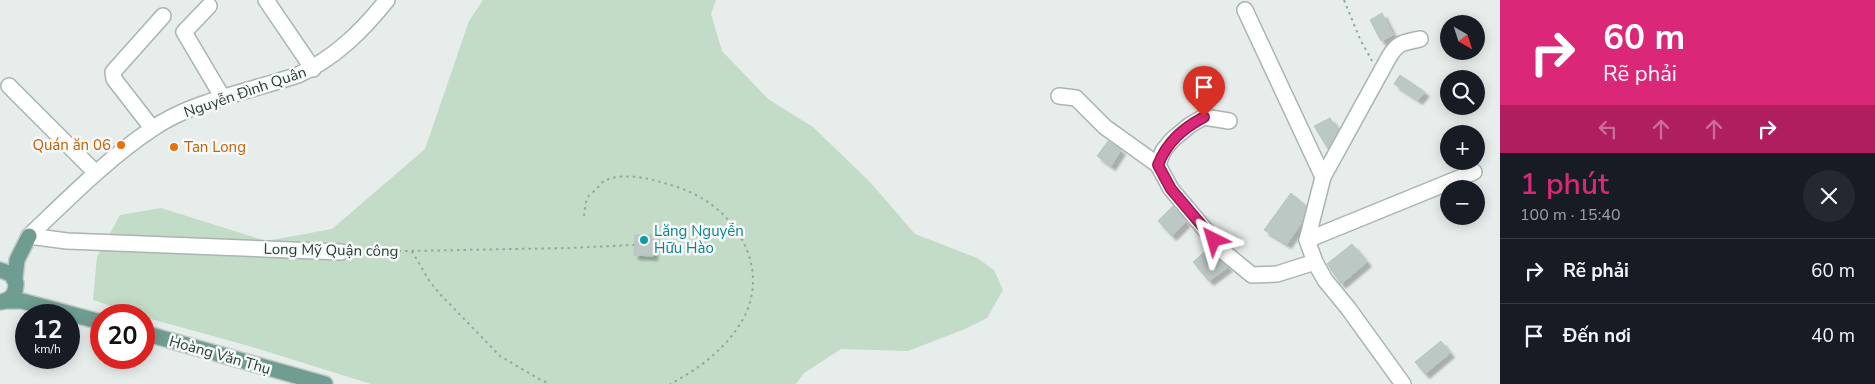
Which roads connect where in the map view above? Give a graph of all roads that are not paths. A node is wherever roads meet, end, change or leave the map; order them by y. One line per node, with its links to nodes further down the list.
1 (266, 0): 7 (street)
2 (382, 2): 7 (street, Nguyễn Đình Quân)
3 (210, 6): 10 (street)
4 (1245, 10): 16 (street)
5 (163, 16): 12 (street)
6 (1420, 39): 16 (street)
7 (313, 69): 10 (street, Nguyễn Đình Quân)
8 (9, 86): 15 (street)
9 (1059, 96): 13 (street)
10 (223, 98): 12 (street, Nguyễn Đình Quân)
11 (1229, 121): 13 (street)
12 (152, 128): 15 (street, Nguyễn Đình Quân)
13 (1158, 165): 20 (street)
14 (1474, 172): 18 (street)
15 (96, 173): 17 (street, Nguyễn Đình Quân)
16 (1322, 177): 18 (street)
17 (29, 236): 19 (street, Long Mỹ Quận công); 21 (main road); 23 (main road)
18 (1307, 240): 20 (street)
19 (340, 252)
20 (1314, 262): 29 (street)
21 (0, 266)
22 (0, 270): 23 (main road)
23 (15, 280): 24 (main road); 26 (main road)
24 (3, 301): 25 (main road)
25 (35, 304)
26 (46, 304)
27 (155, 337): 28 (main road, Hoàng Văn Thụ)
28 (325, 384)
29 (1403, 384)

